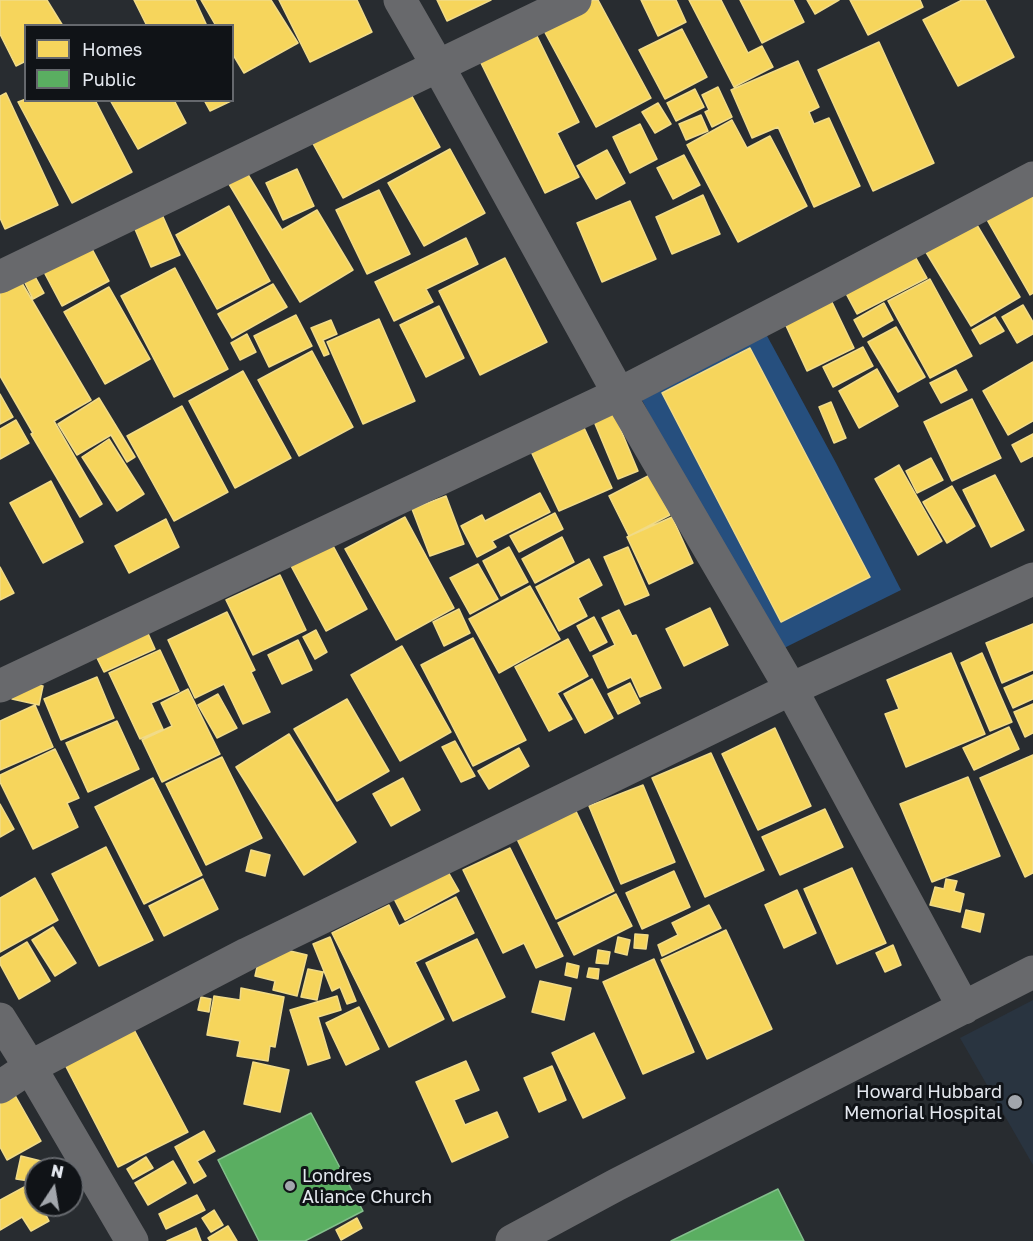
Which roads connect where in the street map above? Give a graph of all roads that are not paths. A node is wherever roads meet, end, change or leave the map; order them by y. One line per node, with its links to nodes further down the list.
1 (400, 0): 3 (street)
2 (575, 0): 3 (street)
3 (438, 66): 5 (street); 6 (street)
4 (1033, 178): 6 (street)
5 (0, 277)
6 (619, 394): 8 (street); 9 (street)
7 (1033, 579): 9 (street)
8 (0, 686)
9 (791, 689): 11 (street); 13 (street)
10 (1033, 972): 11 (street)
11 (964, 1008): 16 (street)
12 (0, 1019): 13 (street)
13 (30, 1067): 14 (street); 15 (street)
14 (0, 1087)
15 (132, 1241)
16 (512, 1241)

